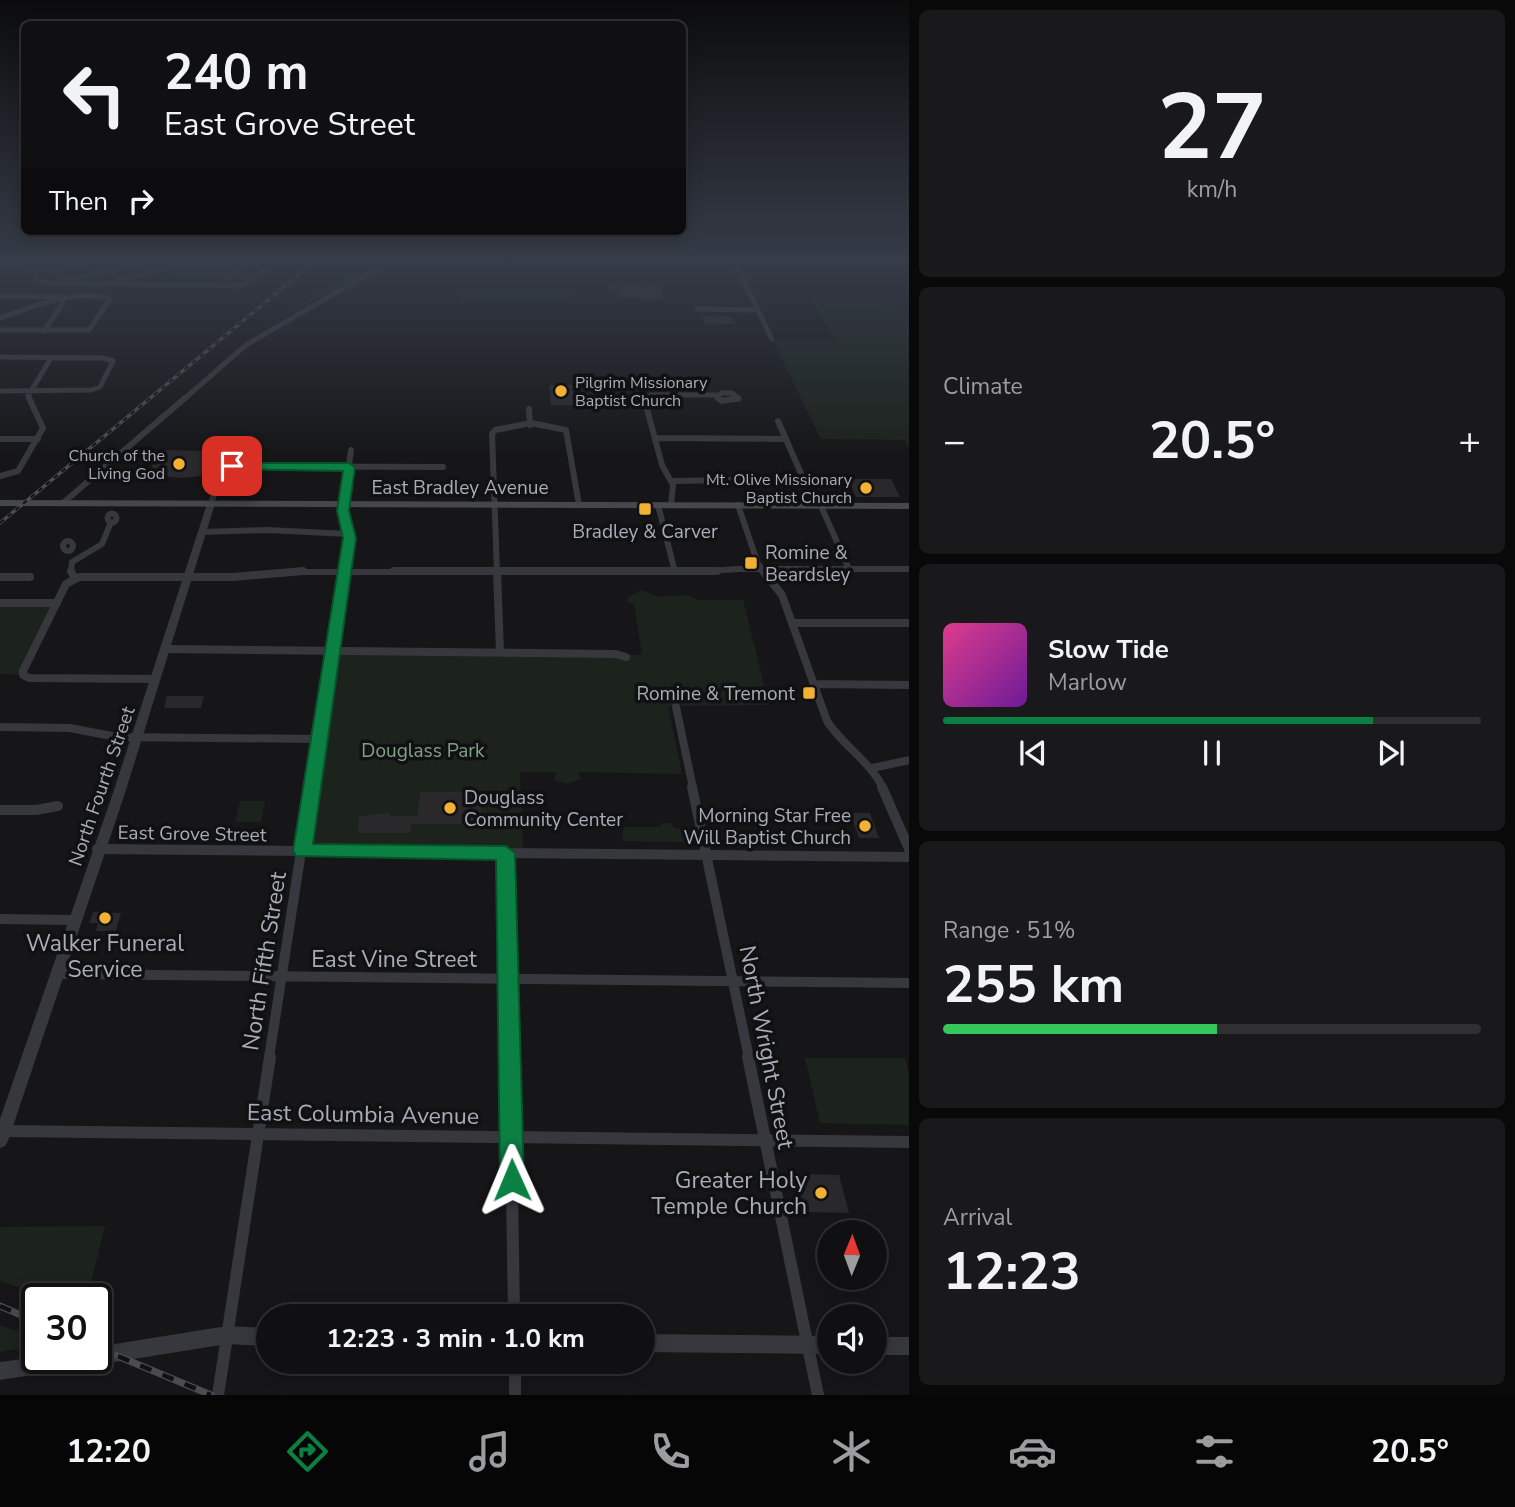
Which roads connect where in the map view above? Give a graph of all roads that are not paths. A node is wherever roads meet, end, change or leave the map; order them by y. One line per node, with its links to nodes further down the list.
1 (47, 326): 6 (street)
2 (94, 326): 6 (street)
3 (278, 326): 30 (street)
4 (765, 326): 7 (street)
5 (0, 330): 6 (street)
6 (44, 331)
7 (772, 339)
8 (0, 358): 9 (street)
9 (51, 358): 11 (street); 11 (street)
10 (0, 391): 11 (street)
11 (30, 391): 18 (street)
12 (717, 395): 16 (street)
13 (529, 409): 15 (street)
14 (778, 421): 19 (street)
15 (530, 425): 32 (street); 34 (street)
16 (655, 438): 19 (street); 28 (street)
17 (0, 439): 18 (street)
18 (38, 439): 25 (street)
19 (786, 439): 26 (street)
20 (231, 440): 22 (street, North Fourth Street)
21 (351, 450): 23 (street, North Fifth Street)
22 (223, 466): 23 (street); 31 (street, North Fourth Street)
23 (349, 467): 24 (street); 33 (street, North Fifth Street)
24 (443, 467)
25 (0, 477)
26 (803, 478): 27 (street); 28 (street)
27 (842, 478)
28 (672, 481): 36 (street)
29 (0, 503): 30 (main road, East Bradley Avenue)
30 (62, 503): 31 (main road, East Bradley Avenue)
31 (211, 504): 33 (main road, East Bradley Avenue); 41 (street, North Fourth Street)
32 (495, 504): 33 (main road, East Bradley Avenue); 34 (main road, East Bradley Avenue); 49 (street)
33 (344, 505): 42 (street, North Fifth Street)
34 (579, 505): 35 (main road, East Bradley Avenue)
35 (658, 505): 36 (main road, East Bradley Avenue); 50 (street)
36 (671, 505): 37 (main road, East Bradley Avenue)
37 (738, 505): 38 (main road); 45 (street)
38 (821, 506): 39 (main road); 46 (street)
39 (909, 506)
40 (111, 522): 44 (street)
41 (202, 532): 42 (street); 53 (street, North Fourth Street)
42 (348, 534): 48 (street, North Fifth Street)
43 (72, 548): 44 (street)
44 (81, 554): 54 (street)
45 (763, 569): 46 (street); 50 (street); 57 (street)
46 (849, 569): 47 (street)
47 (909, 569)
48 (344, 570): 49 (street); 53 (street); 60 (street, North Fifth Street)
49 (498, 571): 50 (street); 61 (street)
50 (675, 572)
51 (0, 575): 52 (street)
52 (30, 577)
53 (188, 577): 54 (street); 59 (street, North Fourth Street)
54 (74, 578): 56 (street)
55 (0, 603): 56 (street)
56 (57, 603): 63 (street)
57 (792, 623): 58 (street); 64 (street)
58 (909, 623)
59 (165, 649): 60 (street); 63 (street, North Fourth Street)
60 (332, 650): 61 (street); 69 (street, North Fifth Street)
61 (500, 652): 62 (street)
62 (625, 657)
63 (155, 679): 68 (street, North Fourth Street)
64 (814, 684): 65 (street); 71 (street)
65 (909, 685)
66 (676, 707): 78 (street, North Wright Street)
67 (1, 729): 68 (street)
68 (136, 737): 69 (street); 74 (street, North Fourth Street)
69 (319, 739): 75 (street, North Fifth Street)
70 (909, 760): 71 (street)
71 (872, 768): 76 (street)
72 (58, 806): 73 (street)
73 (0, 810)
74 (97, 849): 75 (street, East Grove Street); 81 (street, North Fourth Street)
75 (302, 851): 77 (street, East Grove Street); 83 (street, North Fifth Street)
76 (909, 851)
77 (506, 853): 78 (street, East Grove Street); 84 (street)
78 (706, 855): 79 (street, East Grove Street); 85 (street, North Wright Street)
79 (909, 857)
80 (0, 919): 81 (street)
81 (74, 920): 82 (street, North Fourth Street)
82 (56, 974): 83 (street, East Vine Street); 88 (street, North Fourth Street)
83 (283, 978): 84 (street, East Vine Street); 87 (street, North Fifth Street)
84 (508, 979): 85 (street, East Vine Street); 89 (street)
85 (732, 981): 86 (street, East Vine Street); 90 (street, North Wright Street)
86 (909, 983)
87 (258, 1133): 88 (street, East Columbia Avenue); 89 (street, East Columbia Avenue); 93 (street, North Fifth Street)
88 (2, 1136)
89 (511, 1136): 90 (street, East Columbia Avenue); 92 (street)
90 (764, 1140): 91 (street, East Columbia Avenue); 96 (street, North Wright Street)
91 (909, 1142)
92 (514, 1304)
93 (227, 1335): 94 (street); 100 (street); 104 (street, North Fifth Street)
94 (256, 1336)
95 (655, 1343): 96 (street)
96 (807, 1345): 97 (street); 106 (street, North Wright Street)
97 (817, 1345)
98 (887, 1346): 99 (street)
99 (909, 1346)
100 (112, 1353)
101 (21, 1368): 102 (street)
102 (0, 1371)
103 (515, 1374): 105 (street)
104 (218, 1395)
105 (515, 1395)
106 (818, 1395)

